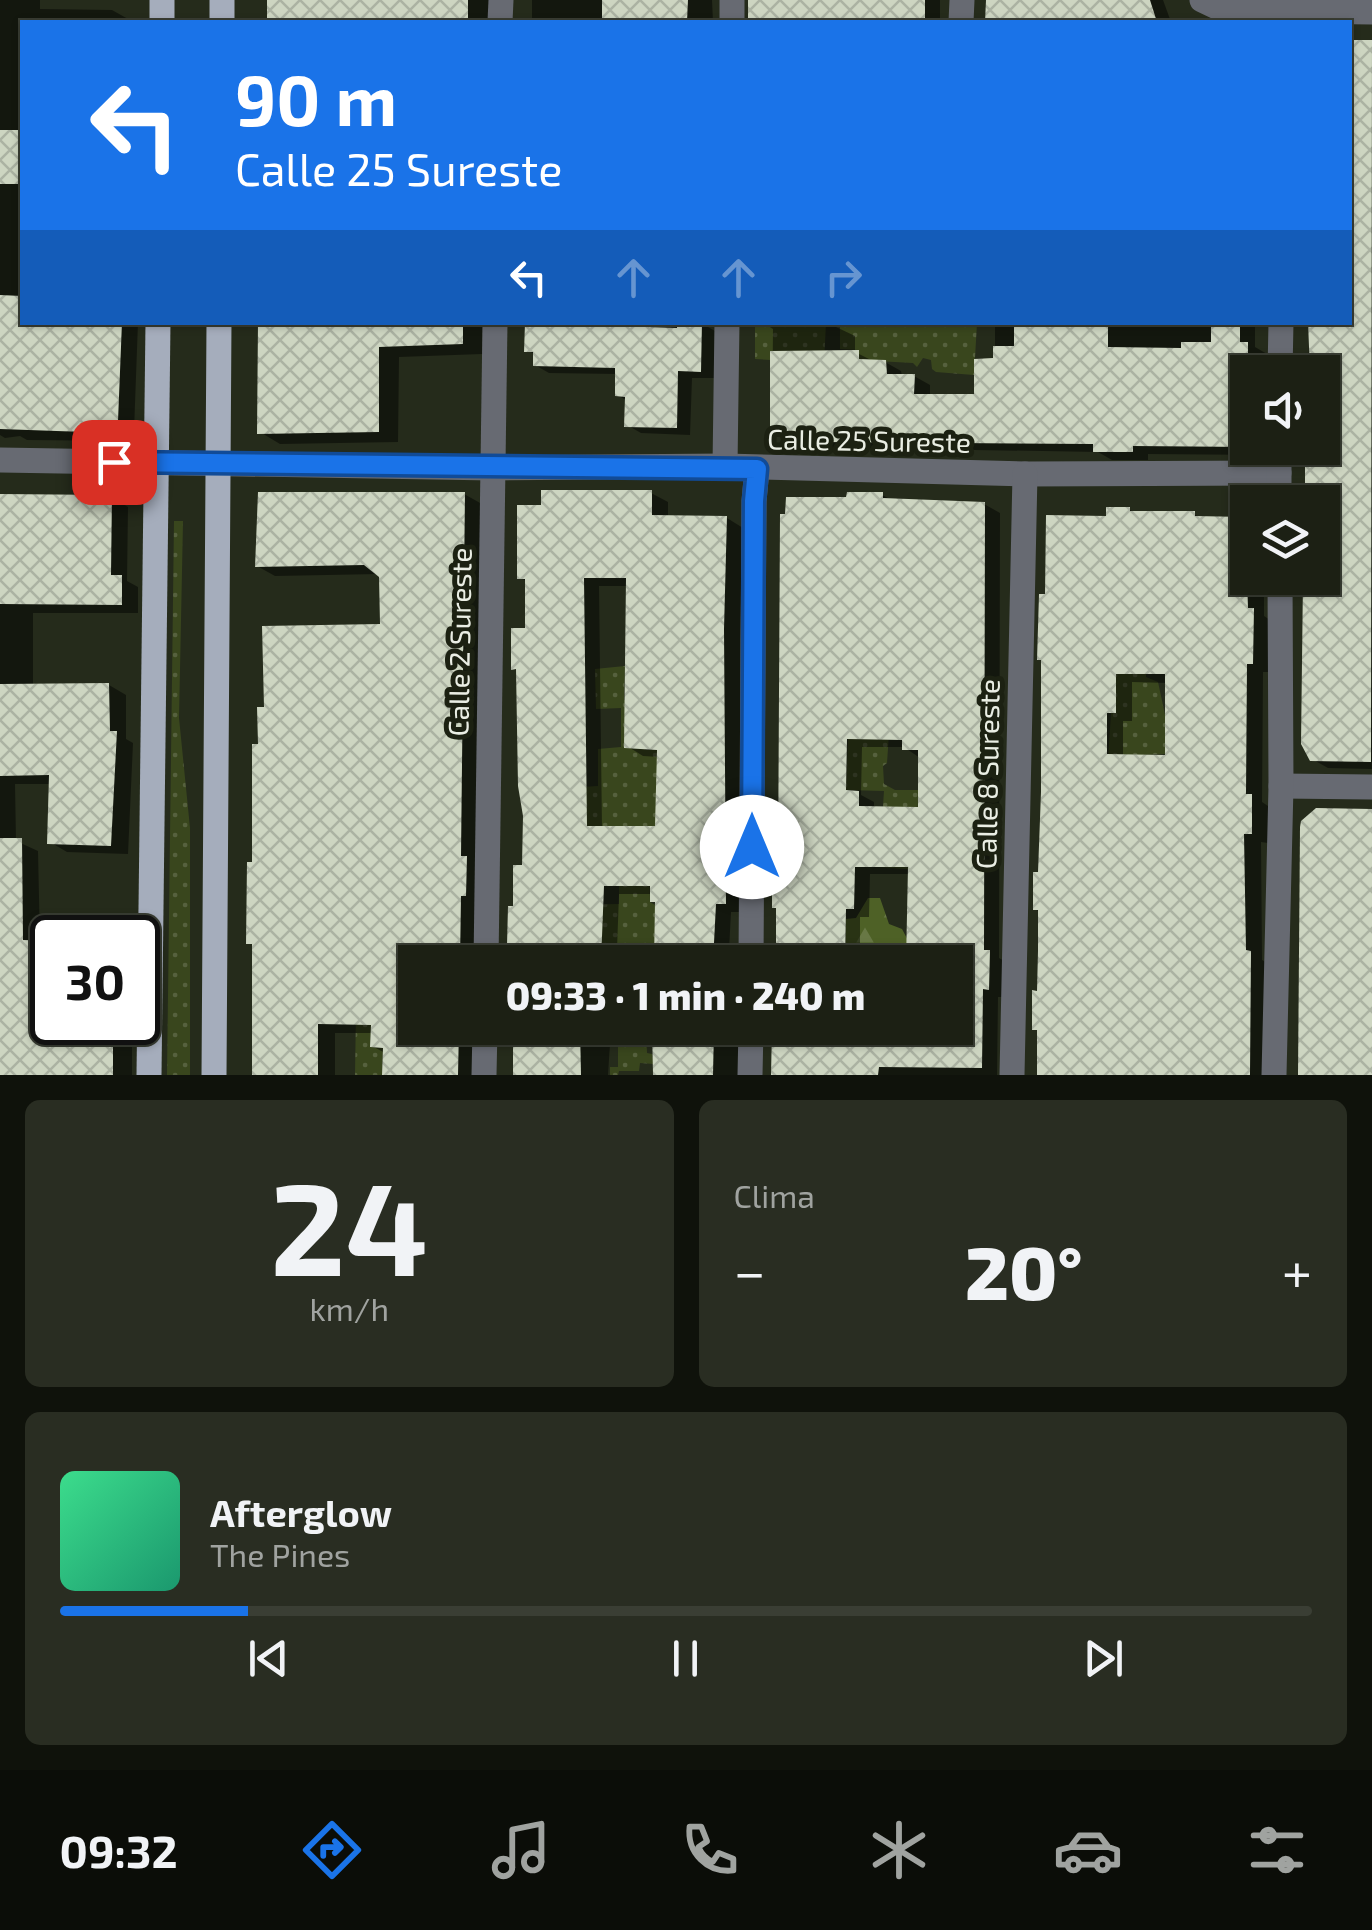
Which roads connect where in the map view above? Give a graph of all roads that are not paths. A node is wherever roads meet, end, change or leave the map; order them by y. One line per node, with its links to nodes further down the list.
1 (1202, 0): 3 (street)
2 (1372, 12): 3 (street)
3 (1288, 18)
4 (158, 325): 11 (main road)
5 (219, 325): 12 (main road)
6 (495, 325): 15 (street, Calle 2 Sureste)
7 (727, 325): 14 (street)
8 (1281, 325): 9 (street)
9 (1280, 355)
10 (0, 460): 11 (street, Calle 25 Sureste)
11 (156, 462): 12 (street, Calle 25 Sureste); 25 (main road)
12 (217, 462): 15 (street, Calle 25 Sureste); 26 (main road)
13 (1230, 463): 17 (street, Calle 25 Sureste)
14 (725, 466): 15 (street, Calle 25 Sureste); 16 (street, Calle 25 Sureste)
15 (493, 468): 21 (street, Calle 2 Sureste)
16 (757, 469): 17 (street, Calle 25 Sureste); 22 (street)
17 (1025, 474): 29 (street, Calle 8 Sureste)
18 (1280, 595): 19 (street)
19 (1281, 786): 20 (street); 30 (street)
20 (1372, 787)
21 (486, 945)
22 (751, 945)
23 (485, 1045): 27 (street)
24 (750, 1045): 28 (street)
25 (149, 1075)
26 (214, 1075)
27 (484, 1075)
28 (750, 1075)
29 (1012, 1075)
30 (1274, 1075)

